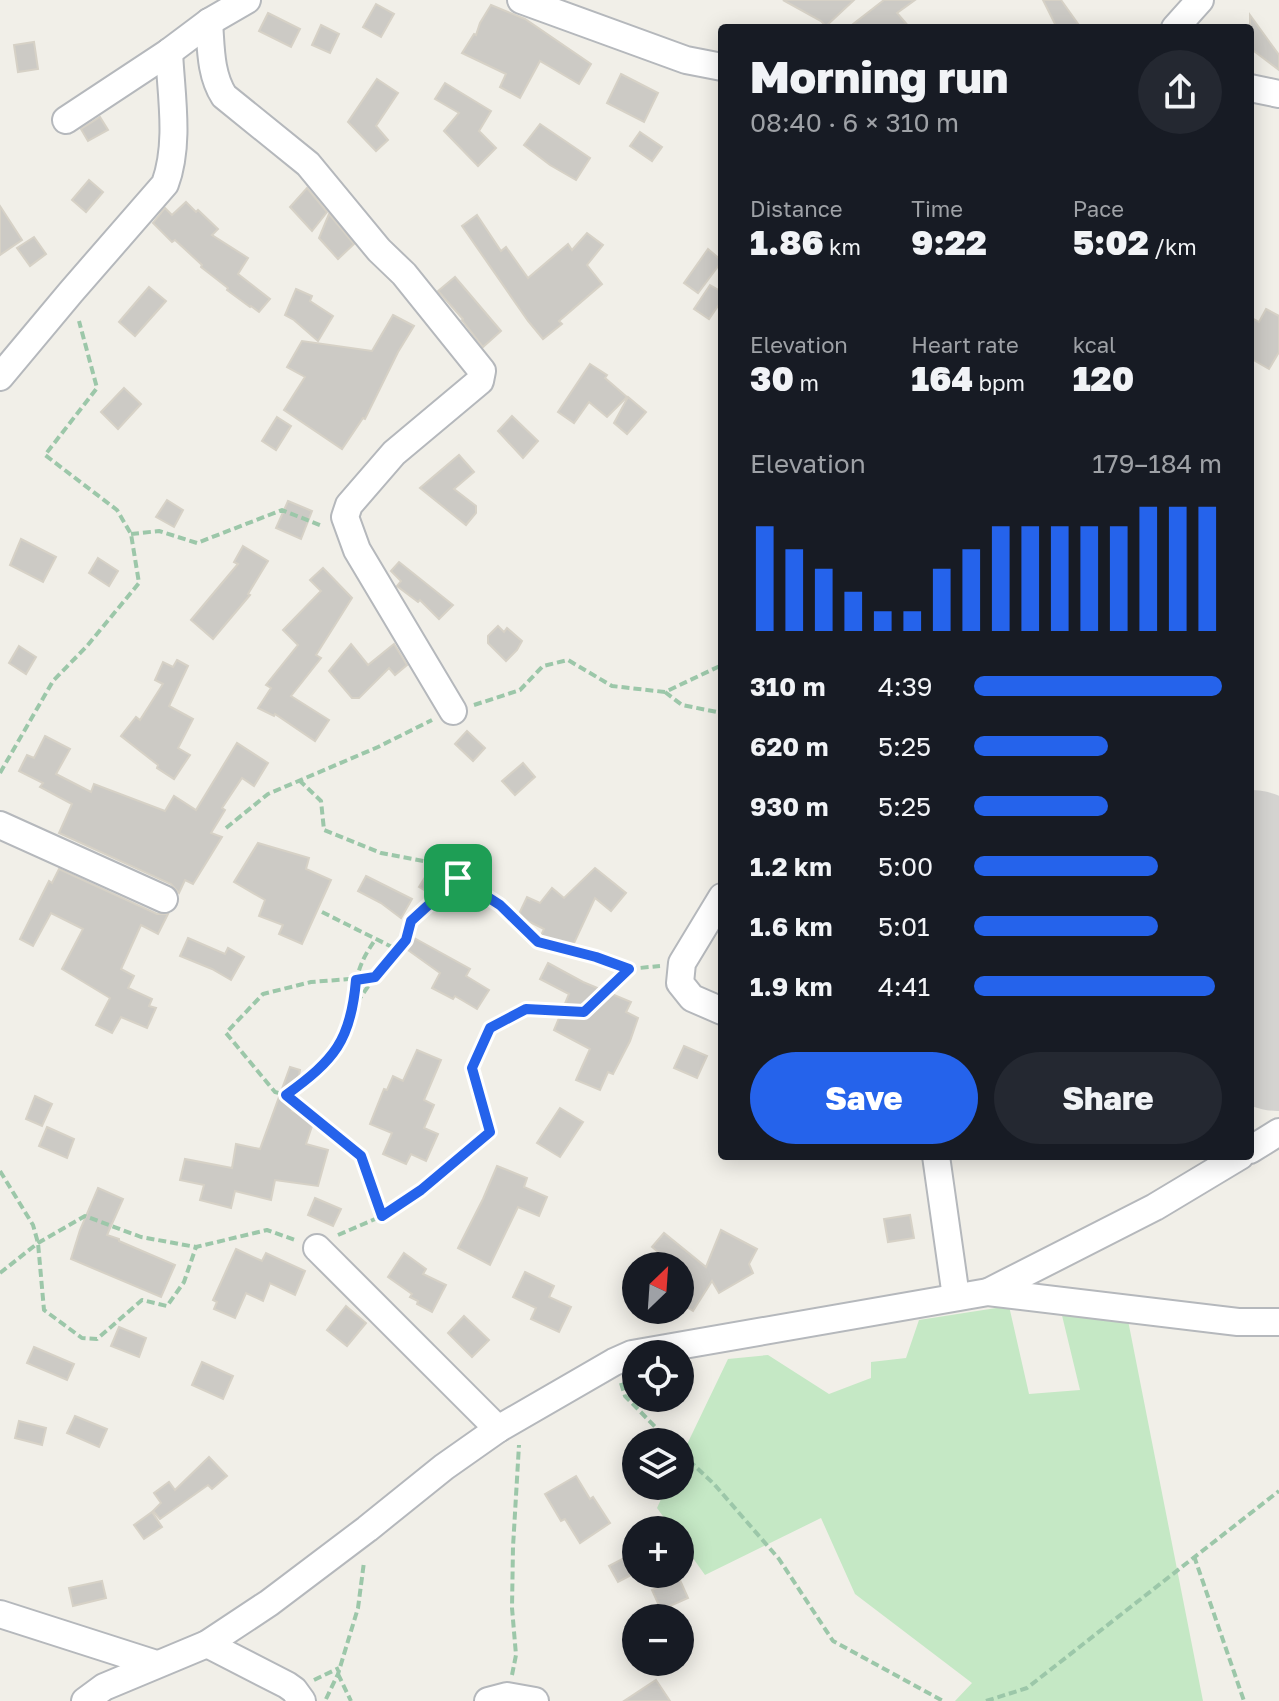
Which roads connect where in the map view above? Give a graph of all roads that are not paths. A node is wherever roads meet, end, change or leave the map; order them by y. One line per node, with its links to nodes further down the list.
1 (247, 0): 4 (street)
2 (521, 0): 7 (street)
3 (1197, 1): 5 (street)
4 (209, 22): 6 (street); 12 (street)
5 (1178, 24)
6 (169, 52): 10 (street); 11 (street)
7 (718, 66)
8 (1254, 89): 9 (street)
9 (1279, 94)
10 (66, 120)
11 (0, 377)
12 (453, 711)
13 (0, 825): 14 (street)
14 (164, 899)
15 (718, 904): 16 (street)
16 (718, 1009)
17 (1279, 1132): 18 (street)
18 (1254, 1148)
19 (937, 1160): 23 (street)
20 (1233, 1160): 22 (street)
21 (317, 1248): 25 (street)
22 (988, 1292): 23 (street); 24 (street)
23 (956, 1297): 25 (street)
24 (1279, 1322)
25 (498, 1429): 27 (street)
26 (0, 1614): 28 (street)
27 (207, 1644): 28 (street); 31 (street)
28 (156, 1664): 30 (street)
29 (498, 1698): 32 (street)
30 (85, 1701)
31 (302, 1701)
32 (535, 1701)

